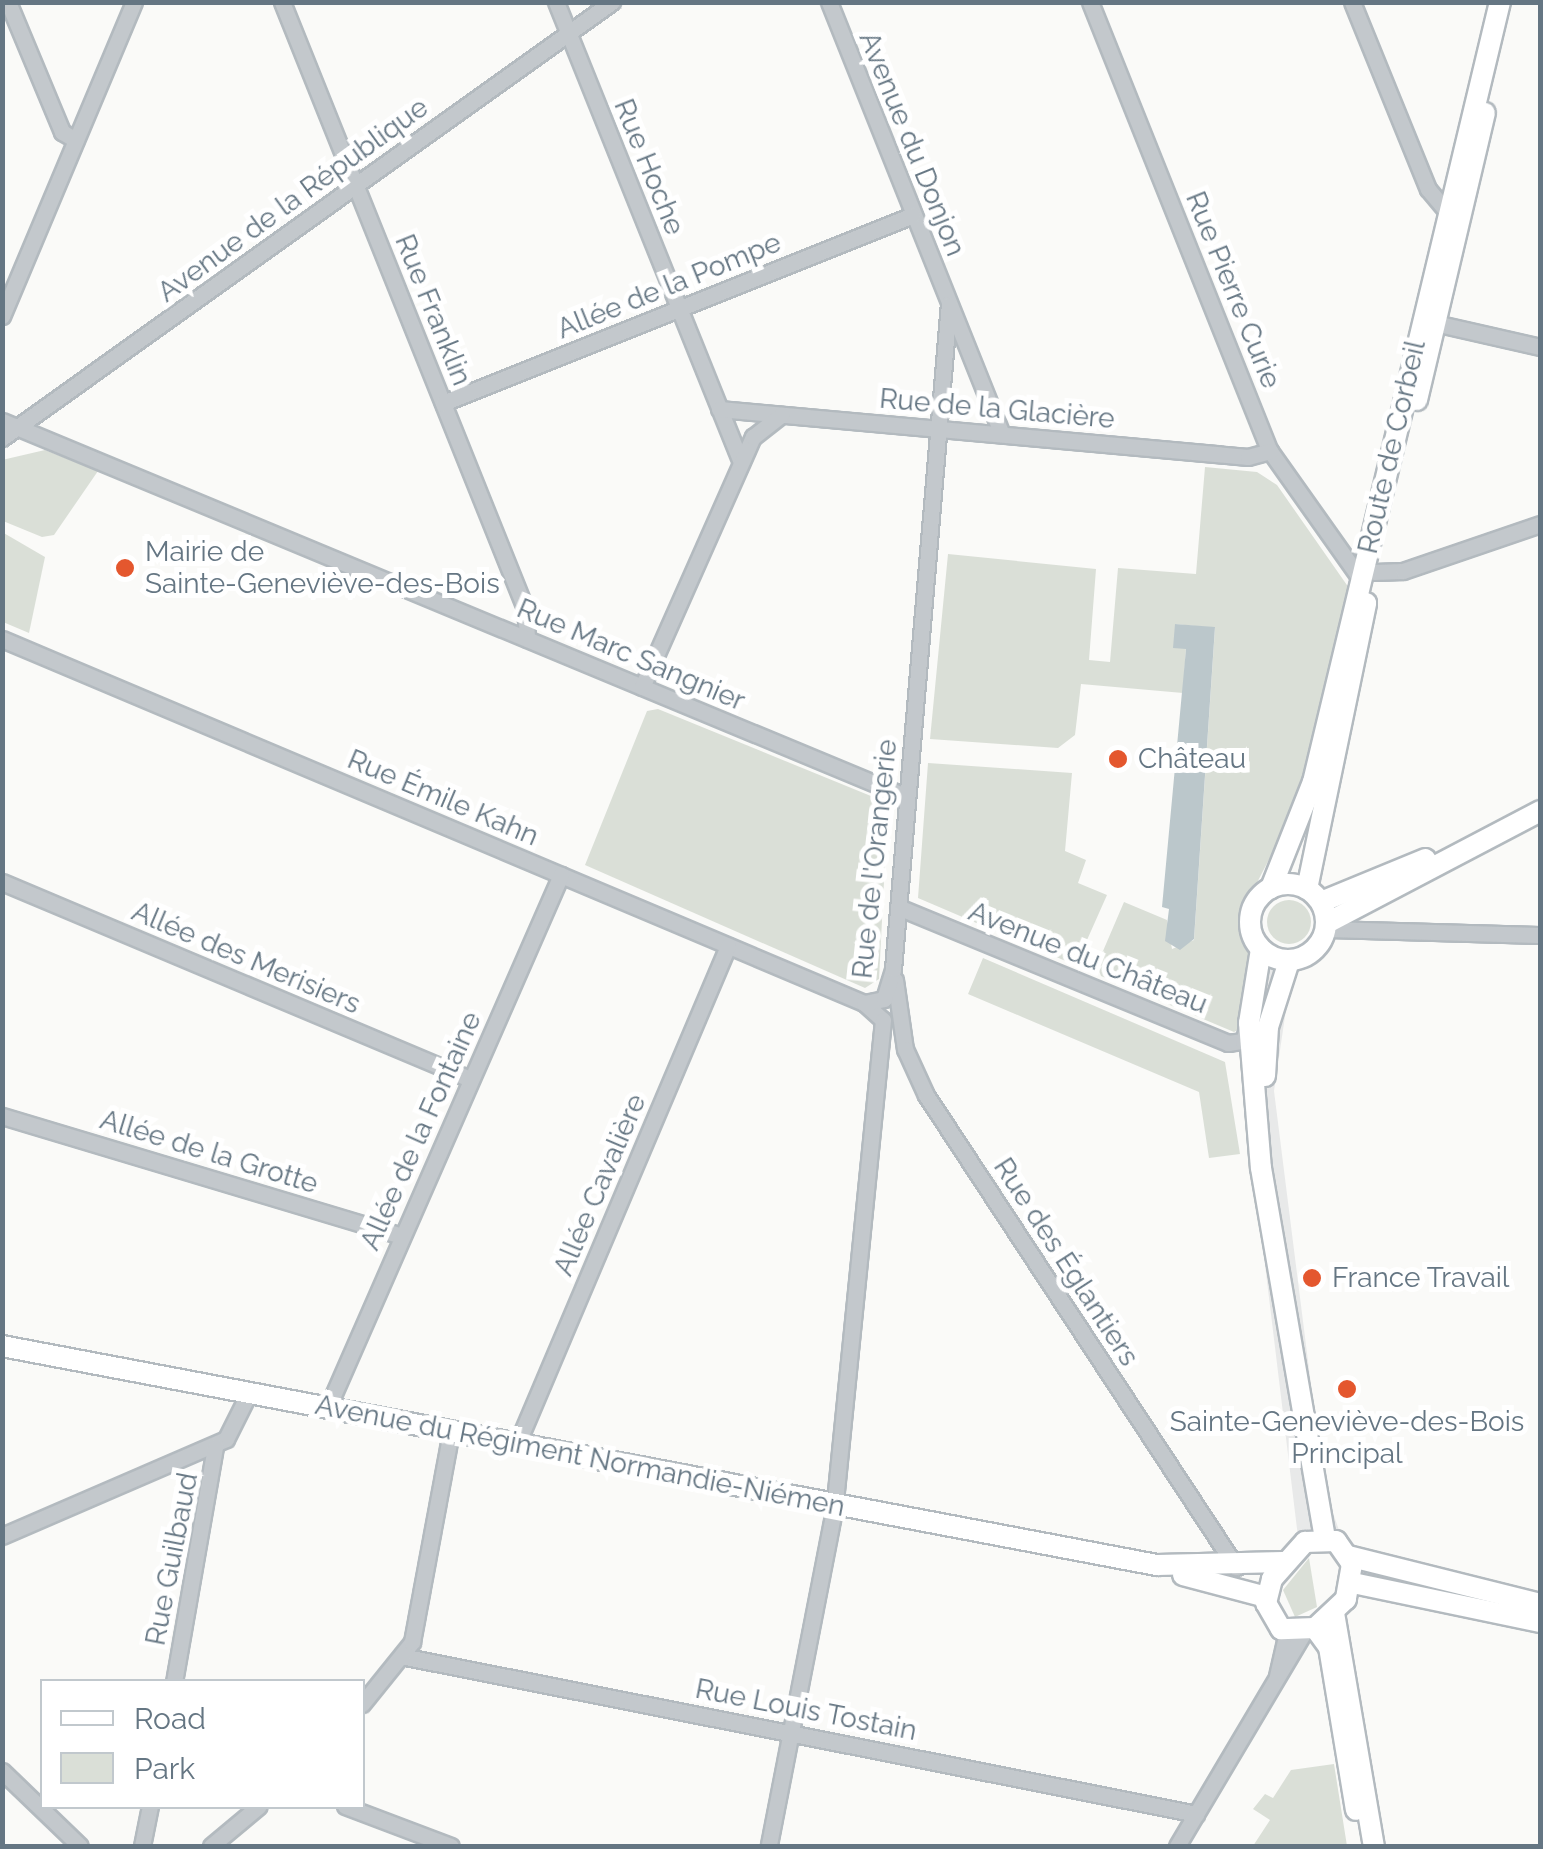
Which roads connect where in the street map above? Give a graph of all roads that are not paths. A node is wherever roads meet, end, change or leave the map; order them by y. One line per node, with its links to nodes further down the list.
1 (8, 2): 12 (street)
2 (134, 2): 12 (street)
3 (282, 2): 13 (street, Rue Franklin)
4 (556, 2): 11 (street, Rue Hoche)
5 (612, 2): 11 (street, Avenue de la République)
6 (829, 2): 15 (street, Avenue du Donjon)
7 (1090, 2): 29 (street, Rue Pierre Curie)
8 (1352, 2): 14 (street)
9 (1500, 2): 14 (main road, Route de Corbeil)
10 (1512, 2): 16 (main road, Route de Corbeil)
11 (568, 34): 13 (street, Avenue de la République); 18 (street, Rue Hoche)
12 (76, 140): 19 (street)
13 (355, 185): 22 (street, Rue Franklin); 25 (street, Avenue de la République)
14 (1448, 213): 16 (main road); 20 (main road, Route de Corbeil)
15 (913, 214): 17 (street, Avenue du Donjon); 18 (street, Allée de la Pompe)
16 (1452, 265): 20 (main road, Route de Corbeil)
17 (949, 304): 26 (street, Rue de l'Orangerie); 27 (street, Avenue du Donjon)
18 (678, 309): 22 (street, Allée de la Pompe); 23 (street, Rue Hoche)
19 (2, 316)
20 (1431, 322): 21 (street); 32 (main road, Route de Corbeil)
21 (1540, 347)
22 (444, 403): 34 (street, Rue Franklin)
23 (719, 410): 24 (street, Rue de la Glacière); 30 (street, Rue Hoche)
24 (781, 416): 26 (street, Rue de la Glacière); 30 (street)
25 (11, 424): 28 (street, Avenue de la République); 34 (street, Rue Marc Sangnier)
26 (938, 430): 27 (street, Rue de la Glacière); 36 (street, Rue de l'Orangerie)
27 (1002, 434): 29 (street, Rue de la Glacière)
28 (2, 438)
29 (1270, 451): 32 (street, Rue Pierre Curie)
30 (741, 462): 35 (street)
31 (1540, 524): 32 (street)
32 (1367, 575): 40 (main road, Route de Corbeil); 42 (main road, Route de Corbeil)
33 (2, 639): 38 (street, Rue Émile Kahn)
34 (528, 640): 35 (street, Rue Marc Sangnier)
35 (642, 687): 36 (street, Rue Marc Sangnier)
36 (908, 798): 41 (street, Rue de l'Orangerie)
37 (1540, 812): 42 (main road)
38 (561, 875): 44 (street, Rue Émile Kahn); 52 (street, Allée de la Fontaine)
39 (2, 882): 52 (street, Allée des Merisiers)
40 (1271, 888): 42 (main road); 45 (main road)
41 (898, 907): 47 (street, Rue de l'Orangerie); 49 (street, Avenue du Château)
42 (1320, 910): 43 (street); 46 (main road)
43 (1540, 935)
44 (728, 946): 48 (street, Rue Émile Kahn); 60 (street, Allée Cavalière)
45 (1261, 949): 46 (main road); 49 (main road)
46 (1289, 960): 55 (main road)
47 (893, 969): 48 (street, Rue de l'Orangerie); 50 (street, Rue des Églantiers)
48 (864, 1003): 51 (street, Rue de l'Orangerie)
49 (1249, 1023): 55 (main road)
50 (905, 1049): 51 (street); 68 (street, Rue des Églantiers)
51 (882, 1053): 62 (street, Rue de l'Orangerie)
52 (470, 1079): 54 (street, Allée de la Fontaine)
53 (2, 1116): 54 (street, Allée de la Grotte)
54 (402, 1236): 58 (street, Allée de la Fontaine)
55 (1286, 1316): 64 (main road)
56 (2, 1346): 57 (main road, Avenue du Régiment Normandie-Niémen)
57 (249, 1393): 58 (main road, Avenue du Régiment Normandie-Niémen); 61 (street)
58 (328, 1408): 59 (main road, Avenue du Régiment Normandie-Niémen)
59 (451, 1432): 60 (main road, Avenue du Régiment Normandie-Niémen); 75 (street)
60 (517, 1444): 62 (main road, Avenue du Régiment Normandie-Niémen)
61 (215, 1446): 63 (street); 76 (street, Rue Guilbaud)
62 (834, 1505): 67 (main road, Avenue du Régiment Normandie-Niémen); 78 (street, Rue de l'Orangerie)
63 (2, 1536)
64 (1315, 1540): 65 (main road); 66 (main road)
65 (1348, 1556): 69 (main road); 71 (main road)
66 (1284, 1562): 68 (main road, Avenue du Régiment Normandie-Niémen); 70 (main road)
67 (1158, 1566): 68 (main road, Avenue du Régiment Normandie-Niémen); 70 (main road, Avenue du Régiment Normandie-Niémen)
68 (1236, 1567)
69 (1353, 1583): 72 (main road); 73 (main road)
70 (1266, 1597): 74 (main road)
71 (1540, 1604)
72 (1334, 1614): 74 (main road); 93 (main road)
73 (1540, 1622)
74 (1302, 1631): 85 (street); 92 (main road)
75 (406, 1658): 77 (street); 78 (street, Rue Louis Tostain)
76 (175, 1679)
77 (365, 1701)
78 (790, 1732): 85 (street, Rue Louis Tostain); 90 (street, Rue de l'Orangerie)
79 (2, 1770): 80 (street)
80 (40, 1807)
81 (42, 1809): 86 (street)
82 (149, 1809): 87 (street)
83 (254, 1809): 88 (street)
84 (352, 1809): 89 (street)
85 (1196, 1814): 91 (street)
86 (80, 1846)
87 (142, 1846)
88 (210, 1846)
89 (450, 1846)
90 (769, 1846)
91 (1177, 1846)
92 (1360, 1846)
93 (1374, 1846)

